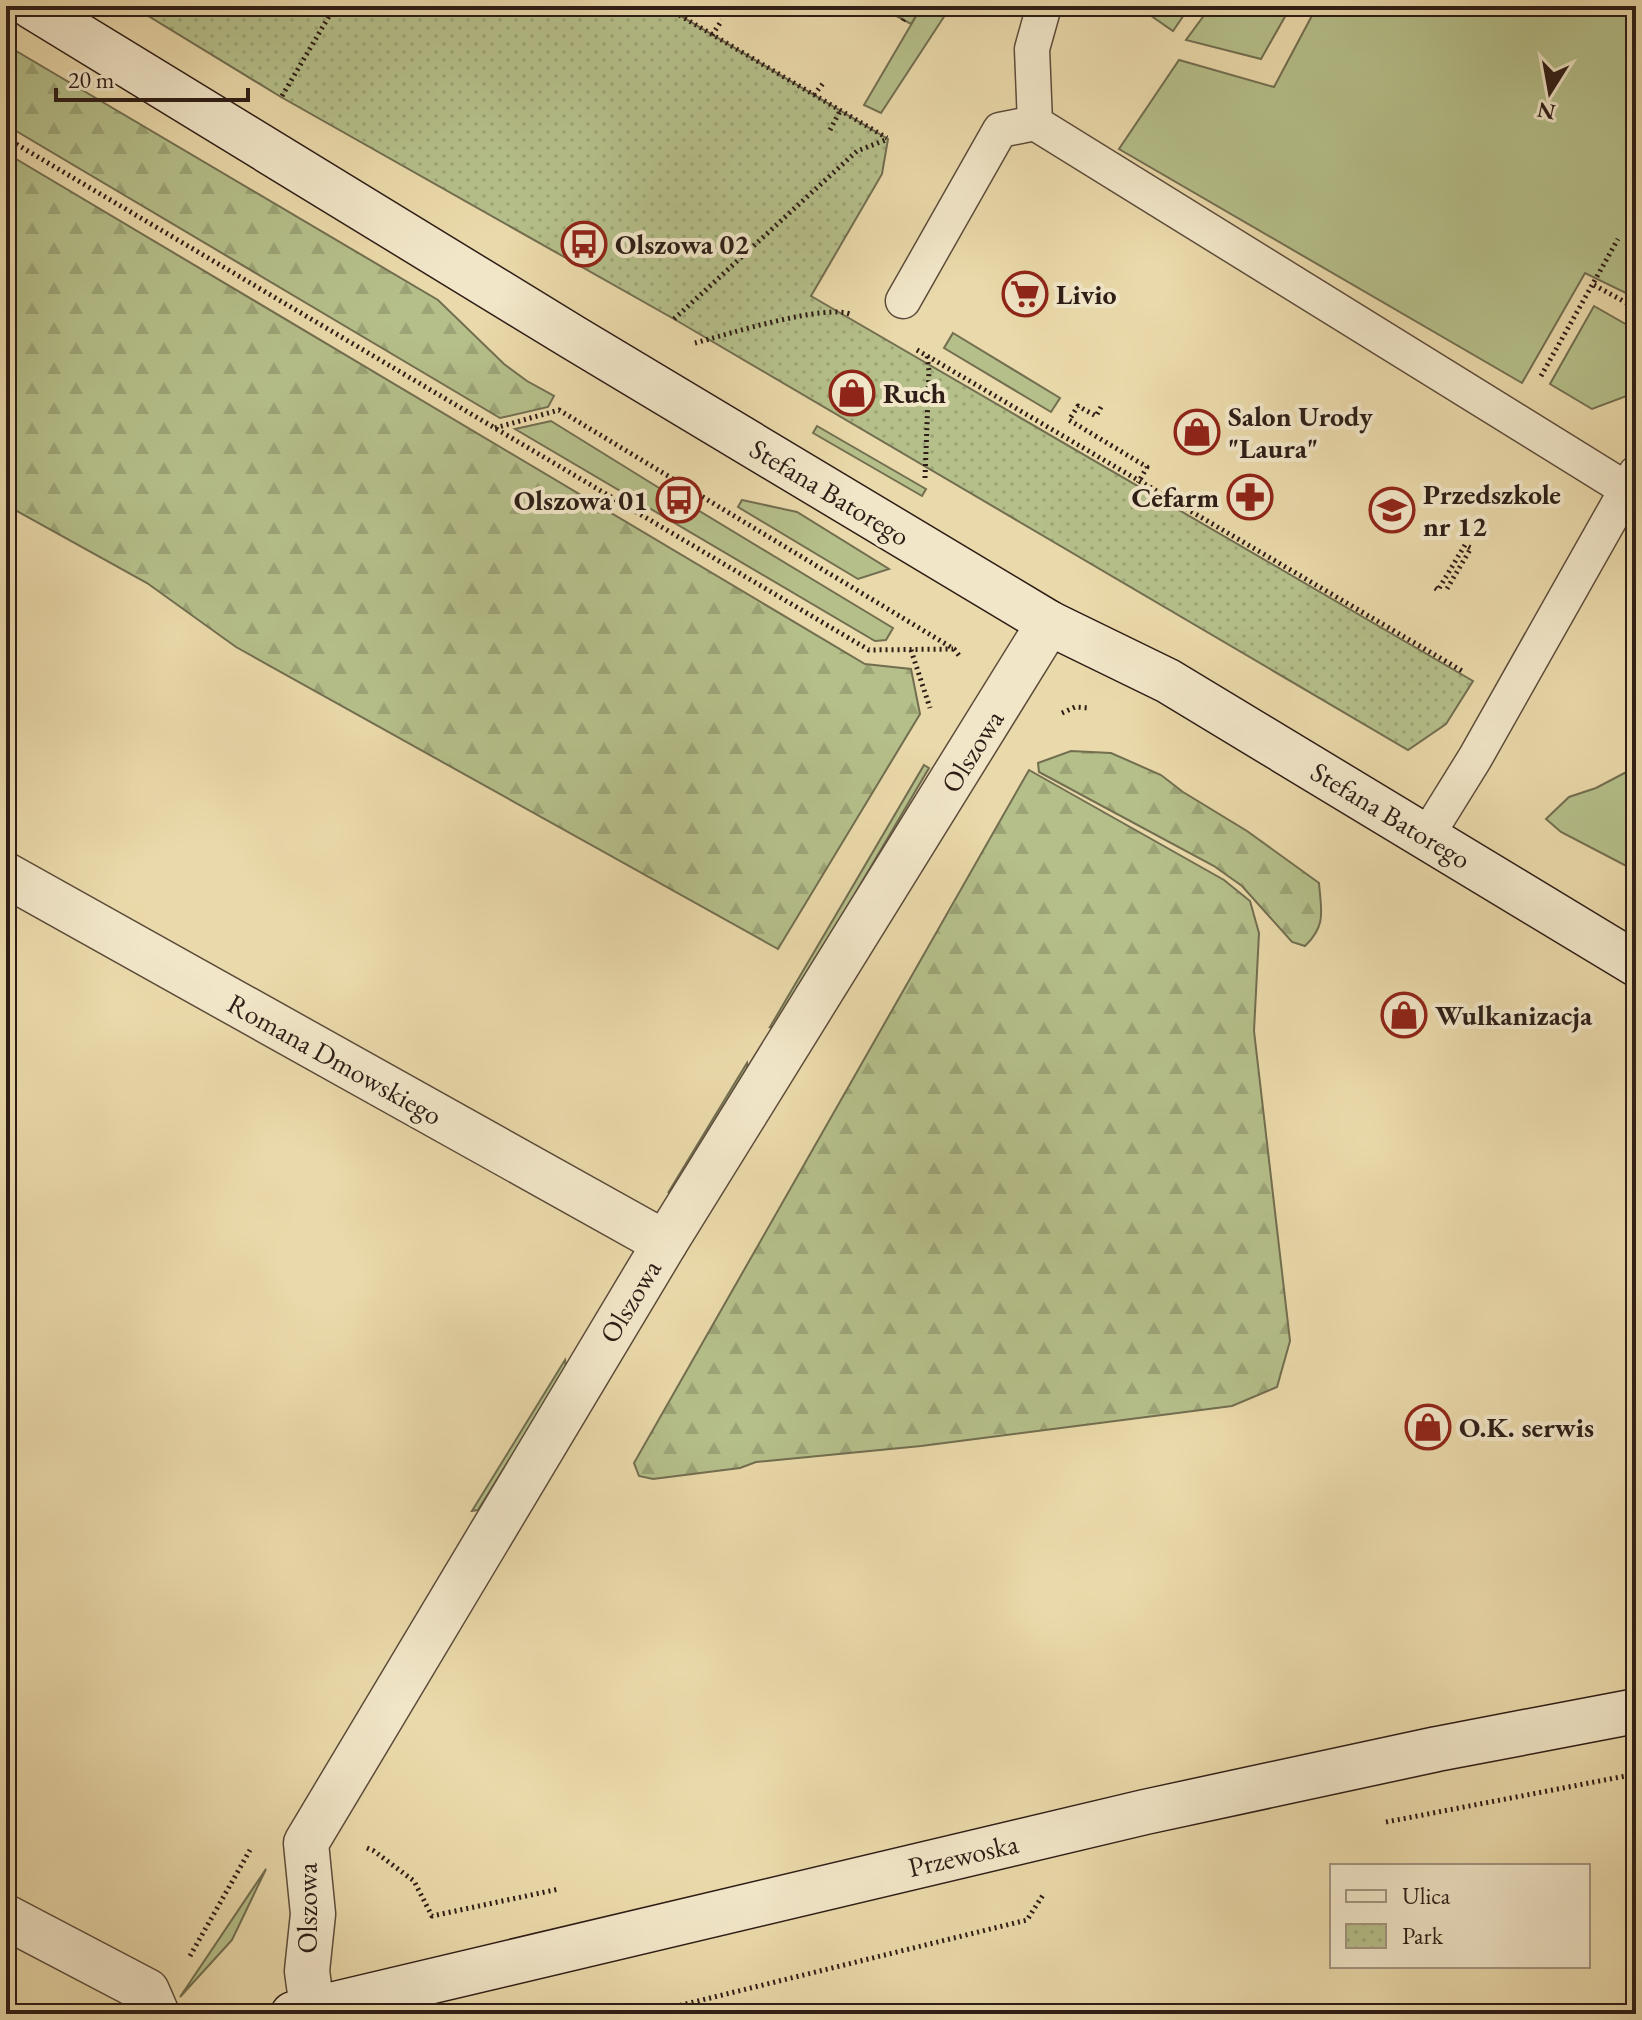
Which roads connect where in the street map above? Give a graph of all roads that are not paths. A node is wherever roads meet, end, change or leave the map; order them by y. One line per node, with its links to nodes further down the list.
1 (31, 6): 6 (street, Stefana Batorego)
2 (1044, 6): 3 (lane)
3 (1035, 123): 4 (lane); 5 (lane)
4 (903, 301)
5 (1631, 481): 7 (lane)
6 (1049, 623): 7 (street, Stefana Batorego); 10 (street, Olszowa)
7 (1426, 837): 9 (street, Stefana Batorego)
8 (6, 875): 10 (street, Romana Dmowskiego)
9 (1636, 964)
10 (665, 1243): 13 (street, Olszowa)
11 (1636, 1711): 13 (street, Przewoska)
12 (6, 1917): 14 (street)
13 (303, 2011)
14 (157, 2014)

